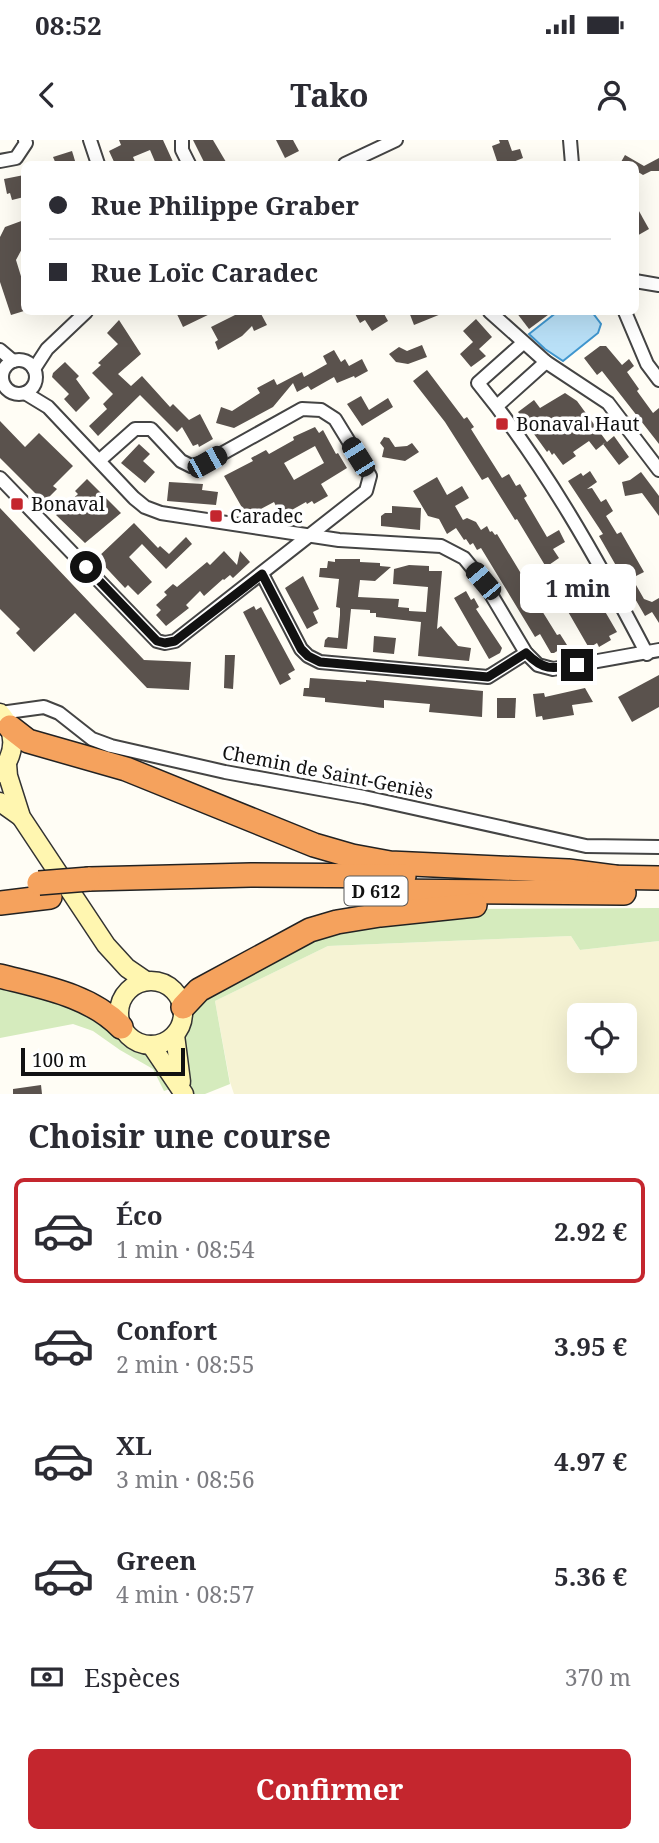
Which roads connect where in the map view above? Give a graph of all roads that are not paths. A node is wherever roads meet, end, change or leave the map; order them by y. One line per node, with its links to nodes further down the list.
1 (25, 140): 6 (street)
2 (90, 140): 7 (street)
3 (182, 140): 8 (street)
4 (396, 140): 9 (street)
5 (570, 140): 10 (street)
6 (0, 161)
7 (97, 161)
8 (188, 161)
9 (351, 161)
10 (572, 161)
11 (639, 282): 12 (street)
12 (659, 285)
13 (83, 315): 17 (street)
14 (494, 315): 16 (street)
15 (626, 315): 22 (street)
16 (523, 343): 20 (street); 26 (street)
17 (47, 348): 19 (street); 21 (street)
18 (0, 350): 19 (street)
19 (18, 361): 21 (street); 23 (street)
20 (546, 362): 26 (street); 29 (street)
21 (34, 369): 24 (street)
22 (659, 380)
23 (3, 384): 25 (street)
24 (35, 384): 25 (street); 27 (street)
25 (25, 393): 27 (street)
26 (497, 406): 33 (street)
27 (48, 407): 28 (street)
28 (100, 460): 31 (street); 31 (street)
29 (659, 470)
30 (0, 478): 32 (street)
31 (308, 536): 32 (street); 34 (street)
32 (262, 574): 34 (street)
33 (653, 652): 34 (street)
34 (526, 653)
35 (3, 718): 36 (street); 39 (street, Chemin de Saint-Geniès); 40 (highway)
36 (4, 769): 38 (street)
37 (0, 802): 38 (street)
38 (21, 817): 43 (street)
39 (659, 847)
40 (614, 877): 41 (highway, D 612); 44 (highway, D 612)
41 (93, 886): 43 (highway, D 612); 44 (highway, D 612)
42 (0, 887): 43 (highway, D 612)
43 (51, 887): 45 (highway, D 612); 46 (street)
44 (657, 888): 50 (highway)
45 (0, 903)
46 (106, 945): 48 (street); 49 (street)
47 (0, 976): 51 (highway)
48 (146, 981): 49 (street); 50 (street)
49 (124, 995): 51 (street)
50 (183, 1007): 52 (street)
51 (121, 1027): 53 (street)
52 (175, 1035): 53 (street); 54 (street)
53 (151, 1045): 54 (street)
54 (183, 1093)

